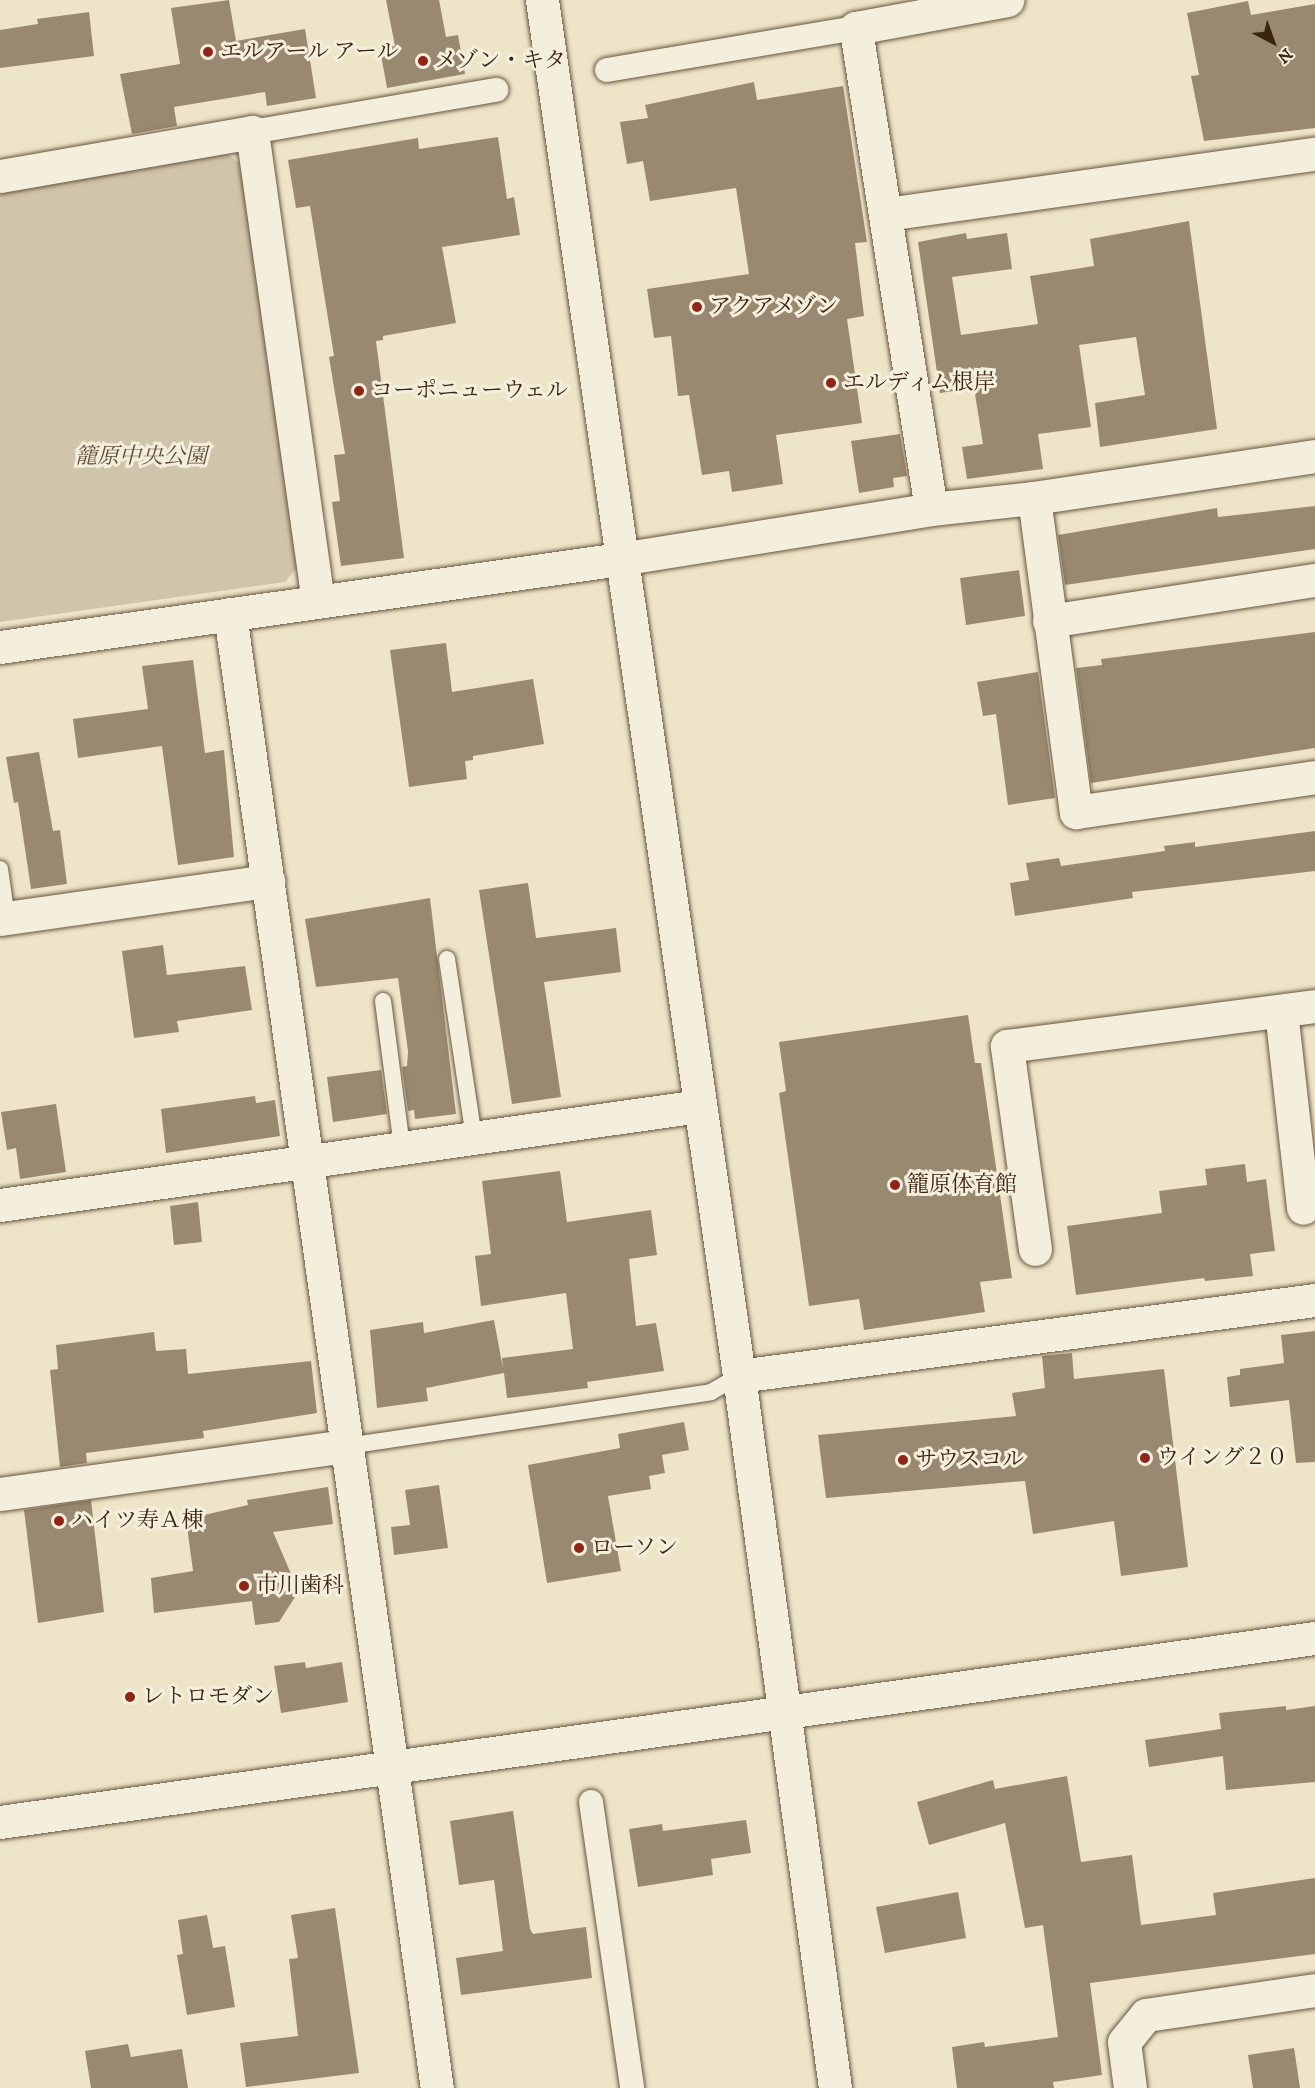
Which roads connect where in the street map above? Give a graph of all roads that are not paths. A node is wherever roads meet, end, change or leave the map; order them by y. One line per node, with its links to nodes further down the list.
1 (542, 0): 13 (street)
2 (1007, 0): 3 (street)
3 (856, 28): 4 (street); 9 (street)
4 (608, 70)
5 (496, 90): 6 (street)
6 (252, 132): 8 (street); 15 (street)
7 (1315, 154): 9 (street)
8 (0, 176)
9 (886, 214): 12 (street)
10 (1315, 456): 11 (street)
11 (1034, 498): 12 (street); 17 (street)
12 (931, 509): 13 (street)
13 (620, 559): 15 (street); 27 (street)
14 (1315, 580): 17 (street)
15 (318, 601): 16 (street)
16 (230, 614): 18 (street); 21 (street)
17 (1049, 621): 19 (street)
18 (0, 647)
19 (1315, 777)
20 (0, 869): 22 (lane)
21 (268, 882): 22 (street); 30 (street)
22 (3, 918)
23 (447, 959): 28 (lane)
24 (383, 1001): 29 (lane)
25 (1315, 1006): 26 (street)
26 (1281, 1011): 32 (street); 33 (street)
27 (699, 1106): 28 (street); 35 (street)
28 (474, 1138): 29 (street)
29 (402, 1149): 30 (street)
30 (307, 1162): 31 (street); 36 (street)
31 (0, 1205)
32 (1304, 1208)
33 (1035, 1249)
34 (1315, 1300): 35 (street)
35 (739, 1376): 36 (lane); 39 (street)
36 (347, 1446): 37 (street); 40 (street)
37 (0, 1494)
38 (1315, 1638): 39 (street)
39 (782, 1711): 40 (street); 46 (street)
40 (392, 1767): 42 (street); 44 (street)
41 (591, 1802): 45 (street)
42 (0, 1822)
43 (1315, 1990): 47 (street)
44 (437, 2088)
45 (632, 2088)
46 (836, 2088)
47 (1130, 2088)

